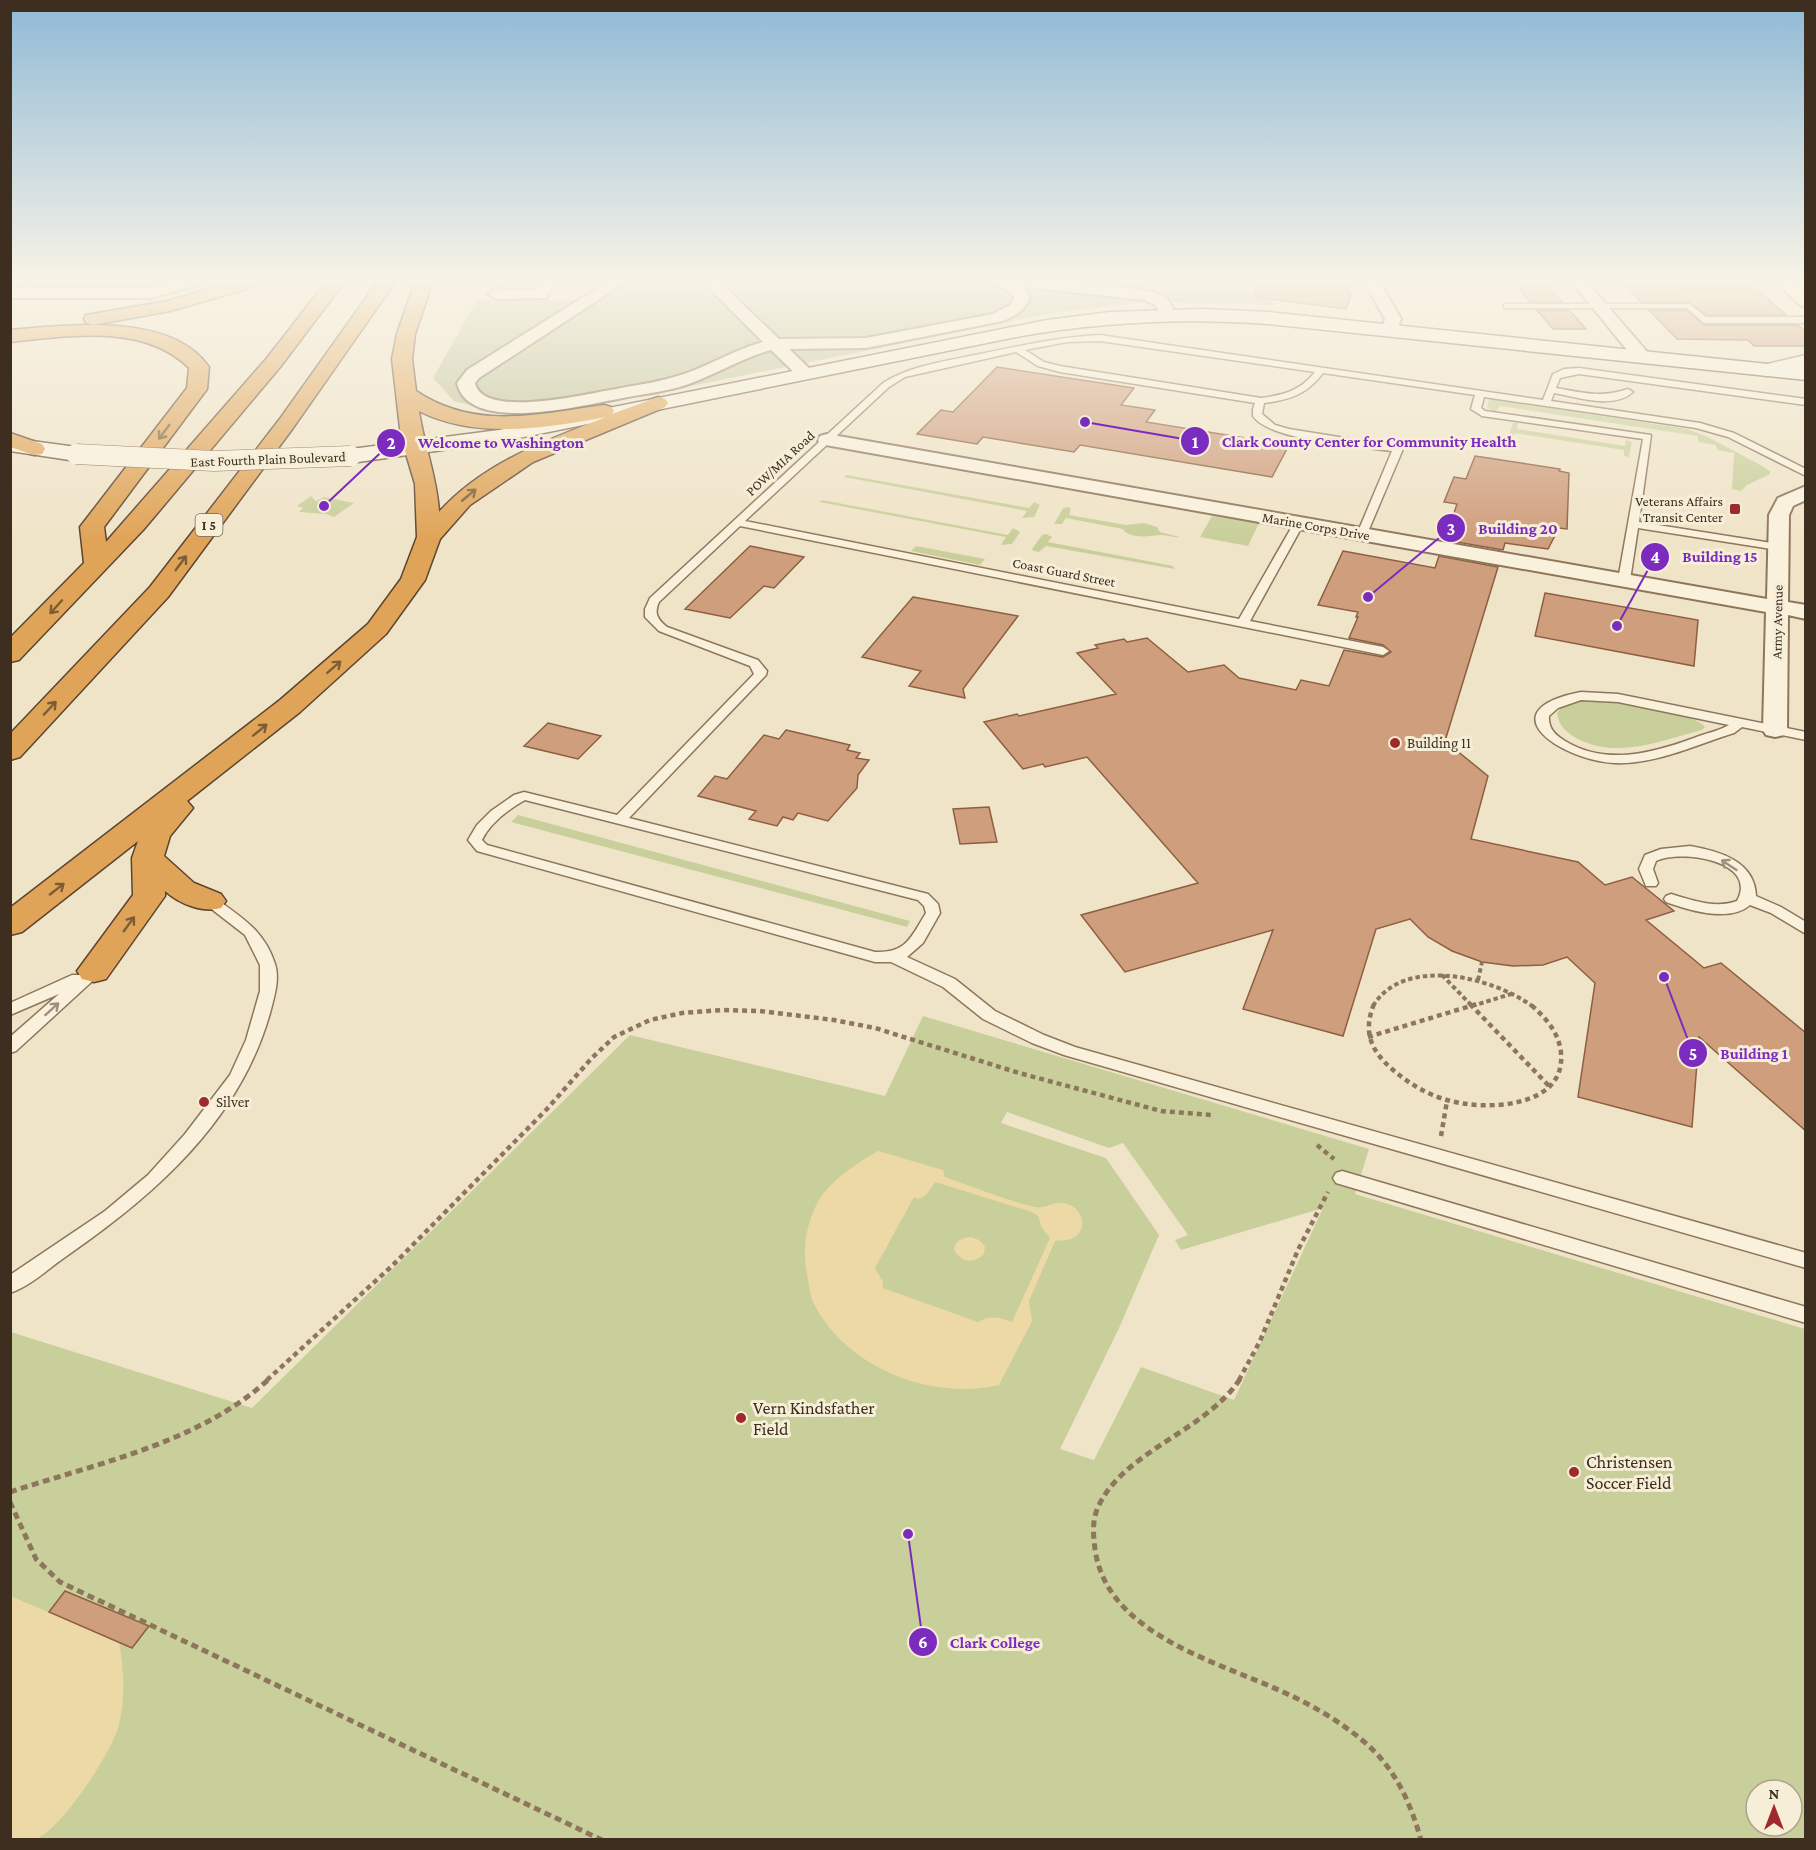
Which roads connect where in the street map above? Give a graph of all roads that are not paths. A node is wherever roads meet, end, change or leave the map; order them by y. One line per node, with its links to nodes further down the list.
1 (199, 367): 39 (highway, one-way to 39)
2 (269, 367): 39 (highway)
3 (325, 367): 49 (highway, I 5, one-way to 3)
4 (403, 367): 21 (highway)
5 (484, 367): 6 (street)
6 (718, 367)
7 (799, 367): 16 (street)
8 (833, 367): 16 (main road, East Fourth Plain Boulevard)
9 (937, 367): 27 (lane, POW/MIA Road)
10 (1054, 367): 22 (lane)
11 (1303, 367): 14 (lane, POW/MIA Road)
12 (1741, 367): 15 (main road, East Fourth Plain Boulevard)
13 (1778, 367): 15 (main road)
14 (1321, 370): 20 (lane, POW/MIA Road); 22 (lane)
15 (1766, 370): 17 (main road, East Fourth Plain Boulevard)
16 (805, 373): 24 (main road, East Fourth Plain Boulevard)
17 (1806, 374)
18 (1630, 384): 19 (lane); 19 (lane); 23 (lane)
19 (1551, 390): 25 (lane)
20 (1480, 393): 25 (lane, POW/MIA Road); 35 (lane)
21 (407, 394): 24 (highway); 30 (highway)
22 (1261, 401): 36 (lane)
23 (1806, 402)
24 (658, 403): 30 (main road, East Fourth Plain Boulevard); 37 (highway, one-way to 24)
25 (1546, 403): 31 (lane, POW/MIA Road)
26 (10, 439): 29 (highway)
27 (827, 440): 33 (lane, POW/MIA Road); 34 (street, Marine Corps Drive)
28 (10, 444): 29 (main road, East Fourth Plain Boulevard)
29 (34, 449): 30 (main road, East Fourth Plain Boulevard, bridge)
30 (416, 449): 37 (highway)
31 (1806, 473)
32 (1806, 492): 38 (street, Army Avenue)
33 (739, 523): 43 (lane, Coast Guard Street); 51 (lane, POW/MIA Road)
34 (1299, 523): 36 (street, Marine Corps Drive); 43 (lane)
35 (1634, 524): 38 (lane); 40 (lane)
36 (1362, 534): 40 (street, Marine Corps Drive)
37 (429, 537): 50 (highway, one-way to 37)
38 (1778, 548): 41 (street, Army Avenue)
39 (96, 563): 45 (highway, one-way to 45)
40 (1624, 580): 41 (street, Marine Corps Drive)
41 (1778, 607): 42 (street, Marine Corps Drive); 47 (street, Army Avenue)
42 (1806, 612)
43 (1243, 623): 44 (lane, Coast Guard Street)
44 (1383, 651)
45 (10, 654)
46 (1740, 723): 46 (lane); 47 (lane)
47 (1774, 730): 48 (lane)
48 (1806, 736)
49 (10, 751)
50 (223, 759): 52 (highway); 57 (highway, one-way to 50)
51 (621, 819): 59 (lane); 59 (lane)
52 (148, 858): 56 (highway); 60 (highway, one-way to 52)
53 (1652, 883): 54 (lane, one-way to 53)
54 (1746, 898): 55 (lane); 58 (lane)
55 (1671, 899)
56 (210, 900): 65 (lane)
57 (10, 925)
58 (1806, 929)
59 (895, 958): 64 (lane)
60 (94, 971): 61 (lane); 62 (lane, one-way to 60)
61 (10, 1010)
62 (10, 1047)
63 (1342, 1178): 66 (lane)
64 (1806, 1261)
65 (10, 1285)
66 (1806, 1315)

